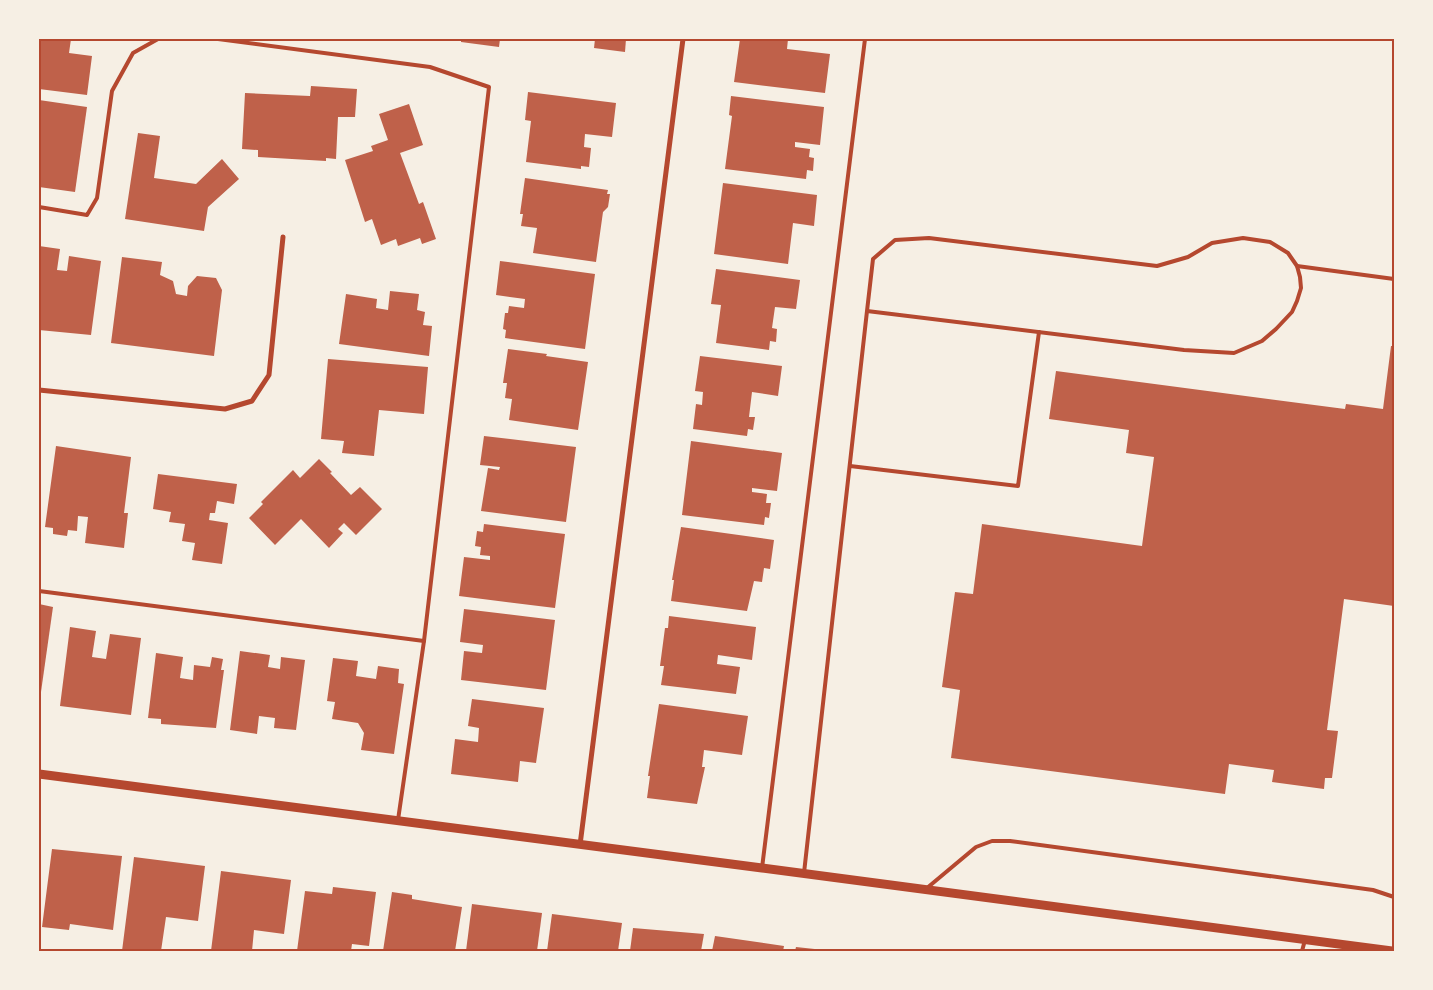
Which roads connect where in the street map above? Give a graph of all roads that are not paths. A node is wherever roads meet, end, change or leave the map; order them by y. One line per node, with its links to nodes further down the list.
1 (158, 39): 5 (lane)
2 (218, 39): 14 (lane)
3 (683, 39): 17 (street)
4 (865, 39): 18 (lane)
5 (39, 207)
6 (284, 237): 11 (street)
7 (1297, 266): 8 (lane); 9 (lane); 10 (lane)
8 (1394, 279)
9 (867, 311): 10 (lane); 12 (lane)
10 (1039, 332): 12 (lane)
11 (39, 390)
12 (850, 466): 19 (lane)
13 (39, 591): 14 (lane)
14 (424, 640): 16 (lane)
15 (39, 774): 16 (street)
16 (398, 820): 17 (street)
17 (580, 845): 18 (street)
18 (762, 868): 19 (street)
19 (804, 873): 20 (street)
20 (925, 889): 21 (lane); 22 (street)
21 (1394, 897)
22 (1305, 940): 23 (lane); 24 (street)
23 (1302, 951)
24 (1392, 951)

